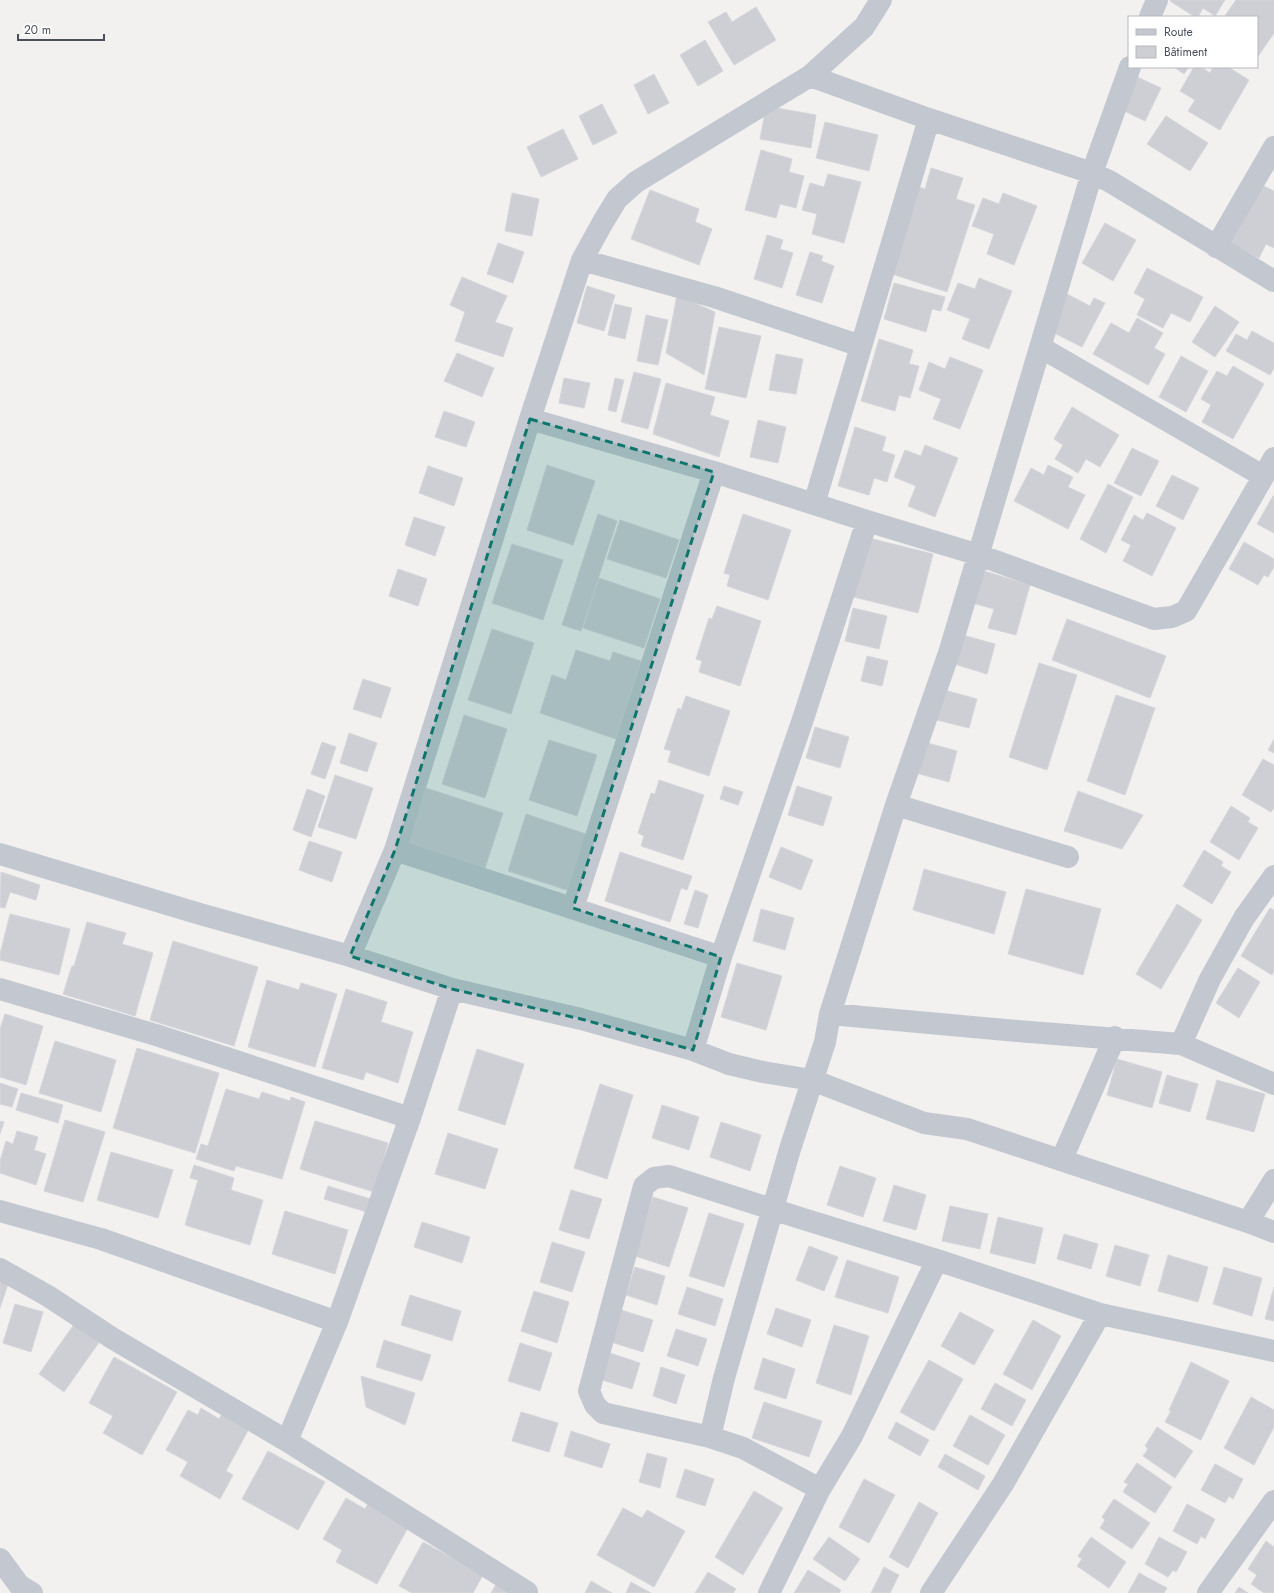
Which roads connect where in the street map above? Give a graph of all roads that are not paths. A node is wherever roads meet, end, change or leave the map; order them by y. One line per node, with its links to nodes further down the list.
1 (881, 0): 5 (street)
2 (1157, 0): 3 (street)
3 (1150, 16)
4 (1130, 68): 8 (street)
5 (810, 76): 6 (street); 10 (street)
6 (929, 119): 8 (street); 12 (street)
7 (1274, 147): 9 (street)
8 (1092, 173): 9 (street); 13 (street)
9 (1216, 247): 11 (street)
10 (582, 260): 12 (street); 14 (street)
11 (1274, 281)
12 (861, 346): 17 (street)
13 (1040, 347): 15 (street); 19 (street)
14 (530, 419): 16 (street); 21 (street)
15 (1269, 467): 19 (street)
16 (714, 472): 17 (street); 25 (street)
17 (814, 504): 18 (street)
18 (867, 521): 19 (street); 27 (street)
19 (979, 555): 20 (street)
20 (896, 806): 23 (street); 30 (street)
21 (395, 850): 25 (street); 26 (street)
22 (0, 854): 26 (street)
23 (1068, 856)
24 (1274, 876): 32 (street)
25 (573, 908): 27 (street)
26 (350, 956): 29 (street)
27 (721, 957): 33 (street)
28 (0, 989): 36 (street)
29 (452, 989): 33 (street); 36 (street)
30 (830, 1014): 31 (street); 34 (street)
31 (1115, 1037): 32 (street); 37 (street)
32 (1181, 1044): 35 (street)
33 (693, 1050): 34 (street)
34 (812, 1080): 37 (street); 39 (street)
35 (1274, 1084)
36 (410, 1118): 46 (street)
37 (1062, 1159): 41 (street)
38 (1274, 1180): 41 (street)
39 (774, 1209): 43 (street); 48 (street); 48 (street)
40 (0, 1211): 46 (street)
41 (1248, 1222): 42 (street)
42 (1274, 1232)
43 (937, 1260): 45 (street); 50 (street)
44 (0, 1269): 49 (street)
45 (1100, 1314): 47 (street); 56 (street)
46 (337, 1322): 49 (street)
47 (1274, 1351)
48 (710, 1437): 50 (street)
49 (287, 1441): 53 (street)
50 (820, 1489): 55 (street)
51 (1274, 1501): 57 (street)
52 (0, 1559): 54 (street)
53 (527, 1592)
54 (32, 1593)
55 (770, 1593)
56 (932, 1593)
57 (1208, 1593)

